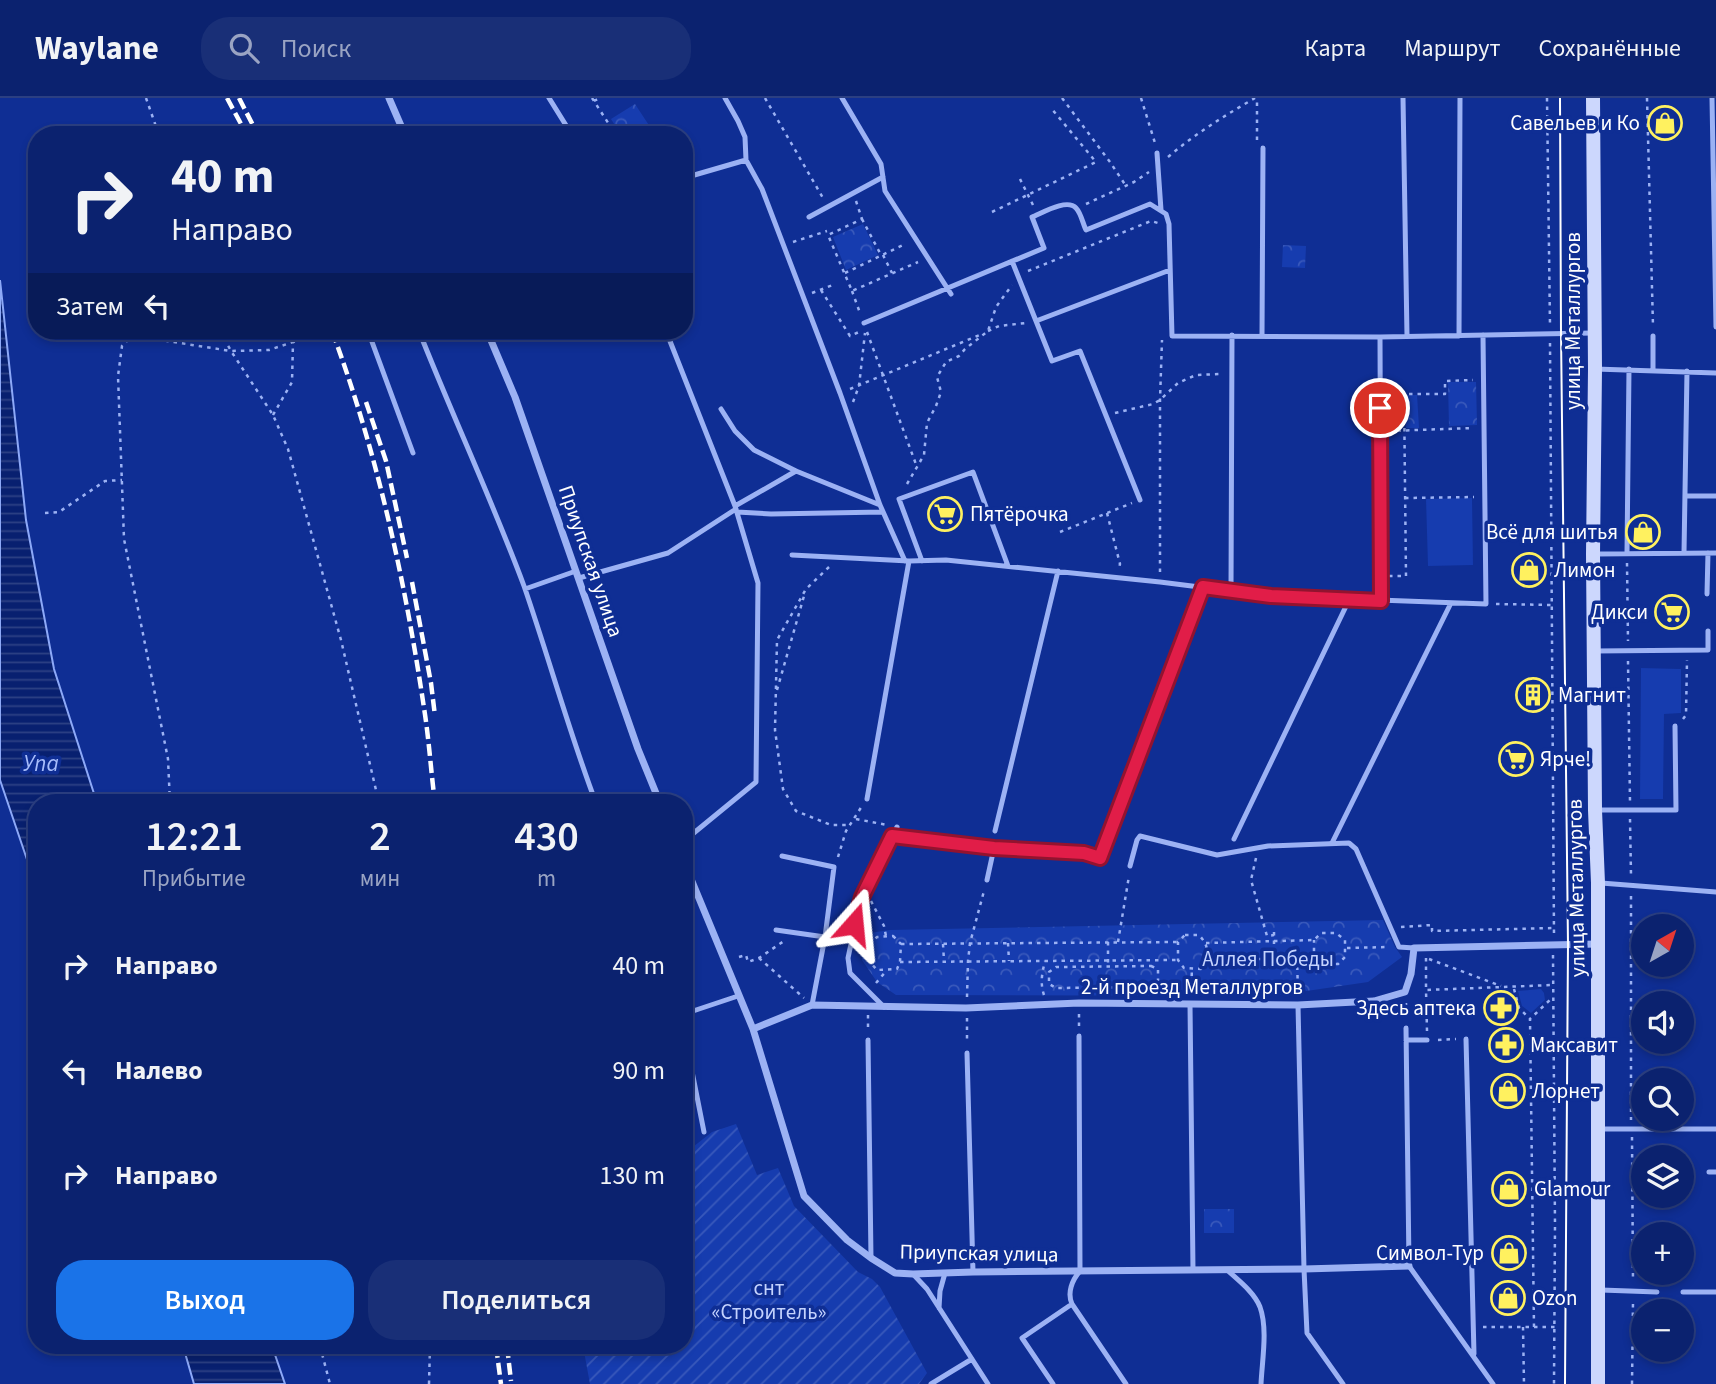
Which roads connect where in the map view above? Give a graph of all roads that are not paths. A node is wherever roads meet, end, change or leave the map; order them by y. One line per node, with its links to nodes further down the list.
1 (389, 98): 9 (street)
2 (549, 98): 10 (lane)
3 (725, 98): 13 (lane)
4 (842, 98): 15 (lane)
5 (1403, 98): 29 (lane)
6 (1460, 98): 26 (lane)
7 (1593, 98): 24 (main road, улица Металлургов)
8 (1712, 98): 23 (lane)
9 (401, 126)
10 (566, 126)
11 (1263, 148): 28 (lane)
12 (1157, 153): 16 (lane)
13 (746, 160): 14 (lane); 47 (lane)
14 (693, 175)
15 (883, 177): 17 (lane); 20 (lane)
16 (1161, 210): 18 (lane); 19 (lane)
17 (809, 217)
18 (1012, 261): 20 (lane); 21 (lane)
19 (1170, 270): 21 (lane); 25 (lane)
20 (949, 291): 22 (lane)
21 (1036, 321): 46 (lane)
22 (864, 323)
23 (1716, 327)
24 (1594, 333): 27 (lane); 36 (main road, улица Металлургов)
25 (1232, 335): 28 (lane); 63 (lane)
26 (1459, 335): 27 (lane); 29 (lane)
27 (1483, 335): 67 (lane)
28 (1262, 336): 31 (lane)
29 (1407, 336): 31 (lane)
30 (1653, 336): 38 (lane)
31 (1380, 337): 66 (lane)
32 (371, 340): 42 (lane)
33 (423, 340): 62 (lane)
34 (491, 340): 60 (street, Приупская улица)
35 (670, 340): 48 (lane)
36 (1595, 369): 37 (lane); 54 (main road, улица Металлургов)
37 (1629, 369): 38 (lane); 50 (lane)
38 (1654, 371): 39 (lane)
39 (1687, 372): 40 (lane); 44 (lane)
40 (1716, 373)
41 (721, 409): 43 (lane)
42 (413, 453)
43 (796, 471): 47 (lane); 48 (lane)
44 (1685, 496): 45 (lane); 51 (lane)
45 (1716, 496)
46 (1140, 500)
47 (880, 505): 49 (lane)
48 (736, 509): 49 (lane); 60 (lane); 79 (lane)
49 (883, 512): 56 (lane)
50 (1627, 553): 51 (lane); 54 (lane)
51 (1684, 553): 52 (lane)
52 (1708, 553): 53 (lane); 64 (lane)
53 (1716, 553)
54 (1593, 554): 70 (main road, улица Металлургов)
55 (792, 555): 56 (lane)
56 (907, 561): 57 (lane); 75 (lane)
57 (922, 561): 58 (lane); 58 (lane)
58 (1008, 566): 59 (lane)
59 (1058, 572): 61 (lane); 78 (lane)
60 (577, 575): 62 (lane); 74 (street, Приупская улица)
61 (1203, 587): 63 (lane); 83 (lane)
62 (524, 589): 73 (lane)
63 (1231, 590): 65 (lane)
64 (1707, 594)
65 (1349, 600): 66 (lane); 81 (lane)
66 (1381, 601): 67 (lane)
67 (1451, 603): 82 (lane)
68 (1708, 631): 69 (lane)
69 (1708, 650): 70 (lane); 71 (lane)
70 (1595, 652): 76 (main road, улица Металлургов)
71 (1716, 653)
72 (1675, 726): 76 (lane)
73 (592, 794)
74 (656, 794)
75 (867, 799)
76 (1595, 810): 87 (main road, улица Металлургов)
77 (897, 827): 80 (lane)
78 (995, 831)
79 (693, 834)
80 (892, 836): 83 (lane); 98 (lane)
81 (1234, 839)
82 (1332, 844): 85 (lane); 93 (lane)
83 (994, 848): 86 (lane)
84 (782, 856): 91 (lane)
85 (1130, 866)
86 (987, 880)
87 (1598, 883): 89 (lane); 92 (main road, улица Металлургов)
88 (693, 884): 94 (street, Приупская улица)
89 (1716, 892)
90 (776, 930): 91 (lane)
91 (825, 937): 96 (lane)
92 (1598, 944): 93 (street); 109 (main road, улица Металлургов)
93 (1414, 948): 97 (street, 2-й проезд Металлургов)
94 (738, 996): 99 (lane); 101 (street, Приупская улица)
95 (1190, 1004): 97 (street, 2-й проезд Металлургов); 98 (street, 2-й проезд Металлургов); 115 (lane)
96 (812, 1005): 98 (street, 2-й проезд Металлургов); 101 (street, 2-й проезд Металлургов)
97 (1298, 1005): 114 (lane)
98 (884, 1007)
99 (693, 1011)
100 (1406, 1028): 105 (lane)
101 (753, 1029): 112 (street, Приупская улица)
102 (1079, 1036): 117 (lane)
103 (1466, 1039): 127 (lane)
104 (868, 1040): 112 (lane)
105 (1406, 1040): 106 (lane); 113 (lane)
106 (1427, 1040)
107 (968, 1053): 118 (lane)
108 (693, 1076): 111 (lane)
109 (1598, 1129): 110 (lane); 121 (main road, улица Металлургов)
110 (1716, 1129)
111 (704, 1132)
112 (871, 1258): 120 (street, Приупская улица)
113 (1409, 1266): 114 (street, Приупская улица); 127 (lane)
114 (1304, 1269): 116 (street, Приупская улица); 134 (lane)
115 (1193, 1270): 116 (street, Приупская улица); 117 (street, Приупская улица)
116 (1227, 1270): 133 (lane)
117 (1080, 1271): 118 (street, Приупская улица); 125 (lane)
118 (973, 1272): 119 (street, Приупская улица)
119 (945, 1273): 120 (street, Приупская улица); 126 (lane)
120 (913, 1274): 126 (lane)
121 (1598, 1290): 122 (lane); 136 (main road, улица Металлургов)
122 (1657, 1292)
123 (1683, 1292): 124 (lane)
124 (1716, 1292)
125 (1072, 1304): 131 (lane); 132 (lane)
126 (939, 1308): 128 (lane)
127 (1474, 1357): 135 (lane)
128 (972, 1359): 129 (lane); 130 (lane)
129 (931, 1384)
130 (988, 1384)
131 (1053, 1384)
132 (1126, 1384)
133 (1261, 1384)
134 (1343, 1384)
135 (1493, 1384)
136 (1598, 1384)

